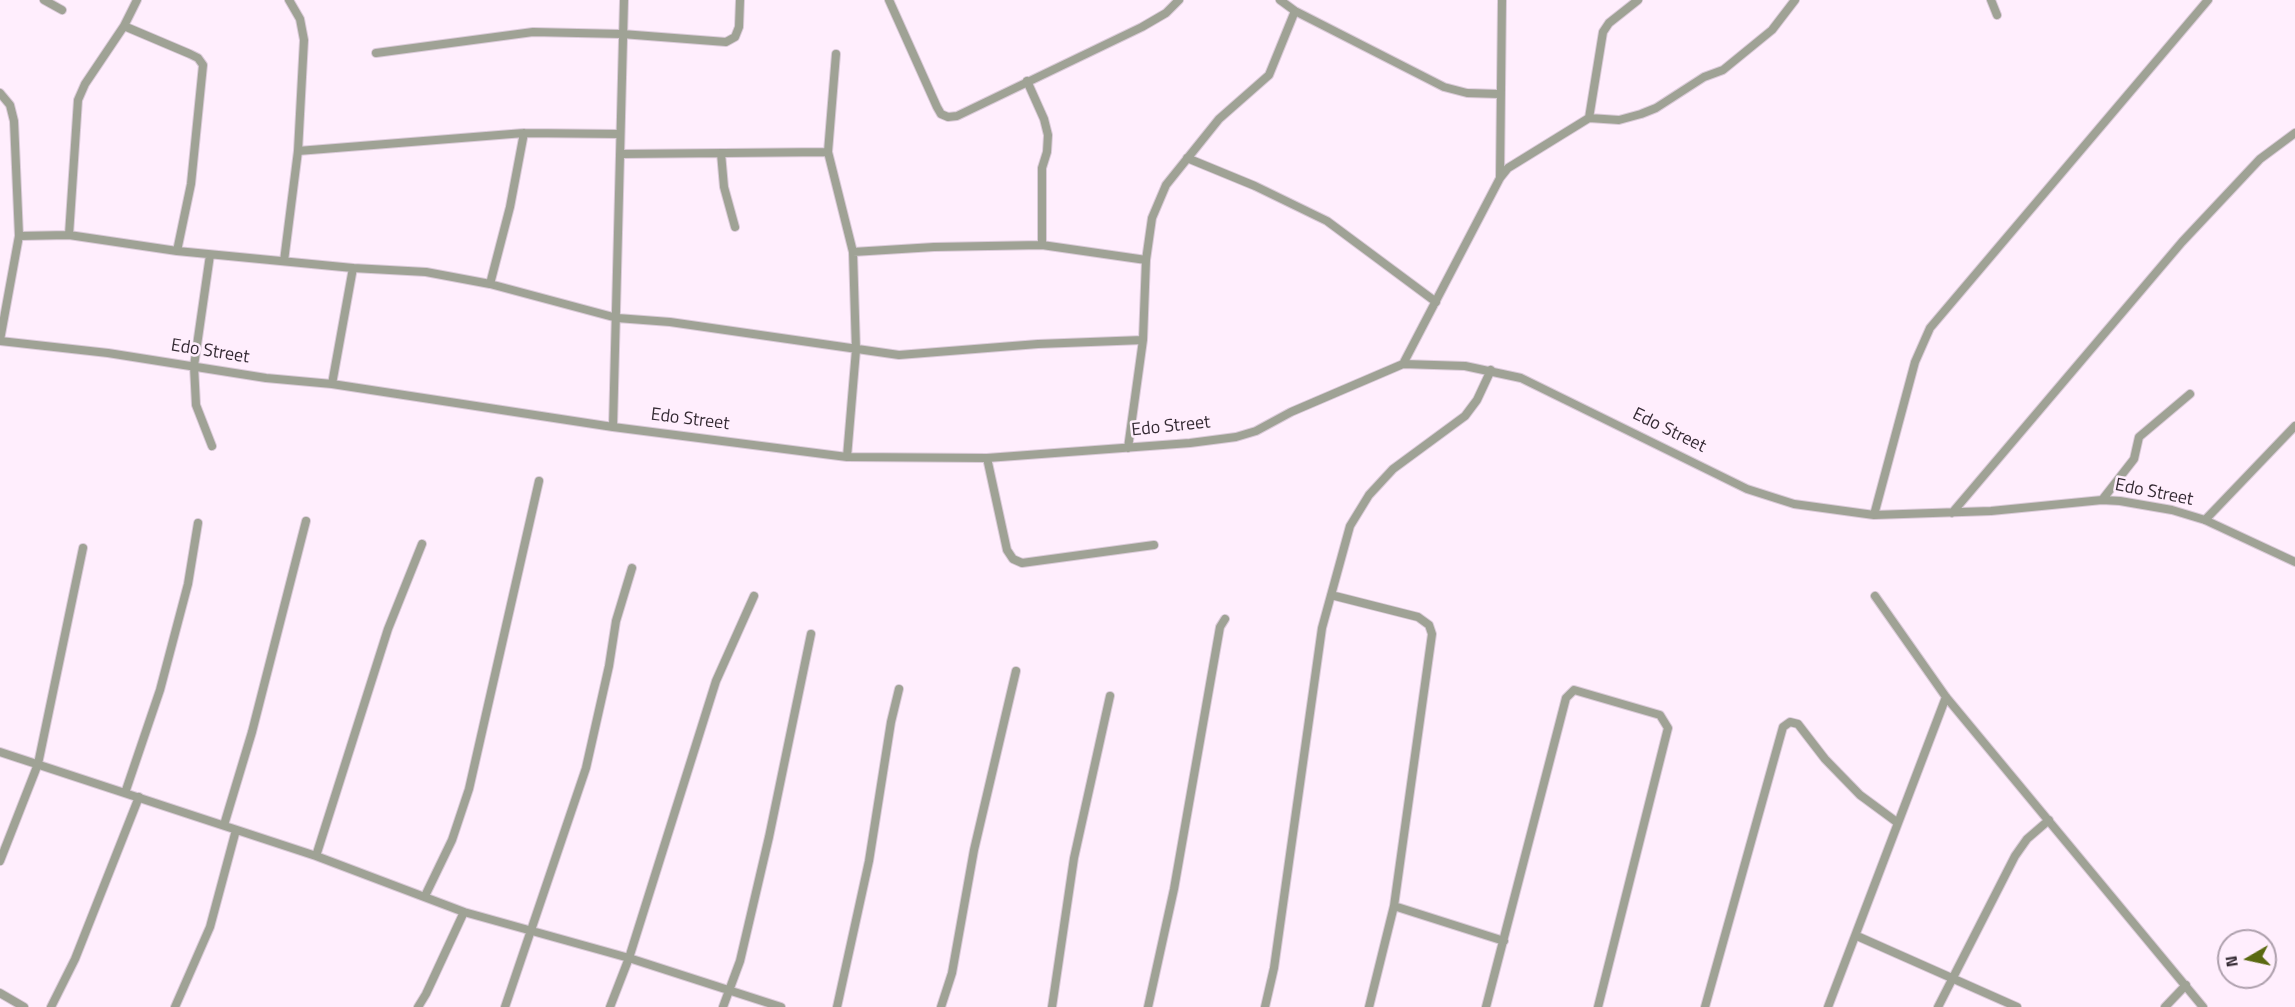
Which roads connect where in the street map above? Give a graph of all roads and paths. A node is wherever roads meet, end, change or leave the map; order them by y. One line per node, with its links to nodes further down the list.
1 (44, 0): 14 (street)
2 (137, 0): 17 (street)
3 (289, 0): 28 (street)
4 (624, 0): 18 (street)
5 (740, 0): 18 (street)
6 (889, 0): 21 (street)
7 (1179, 0): 21 (street)
8 (1280, 0): 15 (street)
9 (1502, 0): 23 (street)
10 (1638, 0): 24 (street)
11 (1795, 0): 24 (street)
12 (1991, 0): 16 (street)
13 (2208, 0): 64 (street)
14 (62, 10)
15 (1295, 11): 23 (street); 32 (street)
16 (1997, 15)
17 (124, 26): 35 (street); 38 (street)
18 (622, 34): 19 (street); 27 (street)
19 (376, 53)
20 (836, 54): 29 (street)
21 (1027, 81): 37 (street)
22 (0, 93): 36 (street)
23 (1499, 94): 33 (street)
24 (1589, 118): 33 (street)
25 (524, 133): 27 (street); 28 (street); 44 (street)
26 (2295, 133): 63 (street)
27 (620, 134): 31 (street)
28 (298, 151): 41 (street)
29 (828, 152): 30 (street); 39 (street)
30 (721, 153): 31 (street); 34 (street)
31 (620, 154): 46 (street)
32 (1187, 158): 42 (street); 45 (street)
33 (1500, 178): 45 (street)
34 (735, 227)
35 (69, 235): 36 (street); 38 (street)
36 (19, 236): 47 (street)
37 (1042, 245): 39 (street); 42 (street)
38 (177, 251): 40 (street)
39 (853, 252): 49 (street)
40 (210, 255): 41 (street); 51 (street)
41 (284, 261): 43 (street)
42 (1146, 261): 48 (street)
43 (353, 268): 44 (street); 53 (street)
44 (490, 284): 46 (street)
45 (1436, 302): 50 (street)
46 (618, 318): 49 (street); 56 (street)
47 (0, 340): 51 (street, Edo Street)
48 (1143, 340): 49 (street); 58 (street)
49 (856, 350): 59 (street)
50 (1403, 364): 52 (street, Edo Street); 58 (street, Edo Street)
51 (194, 366): 53 (street, Edo Street); 57 (street)
52 (1491, 370): 64 (street, Edo Street); 74 (street)
53 (332, 384): 56 (street, Edo Street)
54 (2190, 394): 62 (street)
55 (2295, 426): 65 (street)
56 (613, 427): 59 (street, Edo Street)
57 (213, 446)
58 (1128, 448): 60 (street, Edo Street)
59 (847, 457): 60 (street, Edo Street)
60 (987, 458): 69 (street)
61 (539, 481): 92 (street)
62 (2102, 500): 63 (street, Edo Street); 65 (street, Edo Street)
63 (1952, 513): 64 (street, Edo Street)
64 (1874, 515)
65 (2205, 520): 71 (street, Edo Street)
66 (306, 521): 88 (street)
67 (198, 523): 84 (street)
68 (422, 544): 90 (street)
69 (1154, 545)
70 (83, 548): 83 (street)
71 (2295, 562)
72 (632, 568): 95 (street)
73 (754, 596): 98 (street)
74 (1330, 596): 93 (street); 115 (street)
75 (1875, 596): 81 (street)
76 (1225, 619): 114 (street)
77 (812, 634): 101 (street)
78 (1016, 671): 112 (street)
79 (899, 689): 111 (street)
80 (1110, 696): 113 (street)
81 (1946, 697): 86 (street); 87 (street)
82 (0, 752): 83 (street)
83 (38, 764): 84 (street); 91 (street)
84 (125, 793): 85 (street)
85 (139, 797): 88 (street); 104 (street)
86 (2049, 820): 99 (street); 100 (street)
87 (1898, 823): 96 (street); 119 (street)
88 (224, 825): 89 (street)
89 (237, 830): 90 (street); 105 (street)
90 (316, 856): 92 (street)
91 (0, 861)
92 (425, 896): 94 (street)
93 (1394, 906): 97 (street); 116 (street)
94 (464, 912): 95 (street); 106 (street)
95 (530, 930): 98 (street); 107 (street)
96 (1857, 936): 99 (street); 120 (street)
97 (1504, 941): 117 (street); 118 (street)
98 (630, 958): 101 (street); 108 (street)
99 (1952, 977): 121 (street); 122 (street)
100 (2186, 985): 123 (street); 124 (street)
101 (729, 990): 109 (street); 110 (street)
102 (0, 993): 103 (street)
103 (24, 1007)
104 (51, 1007)
105 (175, 1007)
106 (418, 1007)
107 (505, 1007)
108 (610, 1007)
109 (723, 1007)
110 (781, 1007)
111 (837, 1007)
112 (940, 1007)
113 (1052, 1007)
114 (1148, 1007)
115 (1265, 1007)
116 (1369, 1007)
117 (1486, 1007)
118 (1598, 1007)
119 (1705, 1007)
120 (1828, 1007)
121 (1938, 1007)
122 (2017, 1007)
123 (2165, 1007)
124 (2204, 1007)

